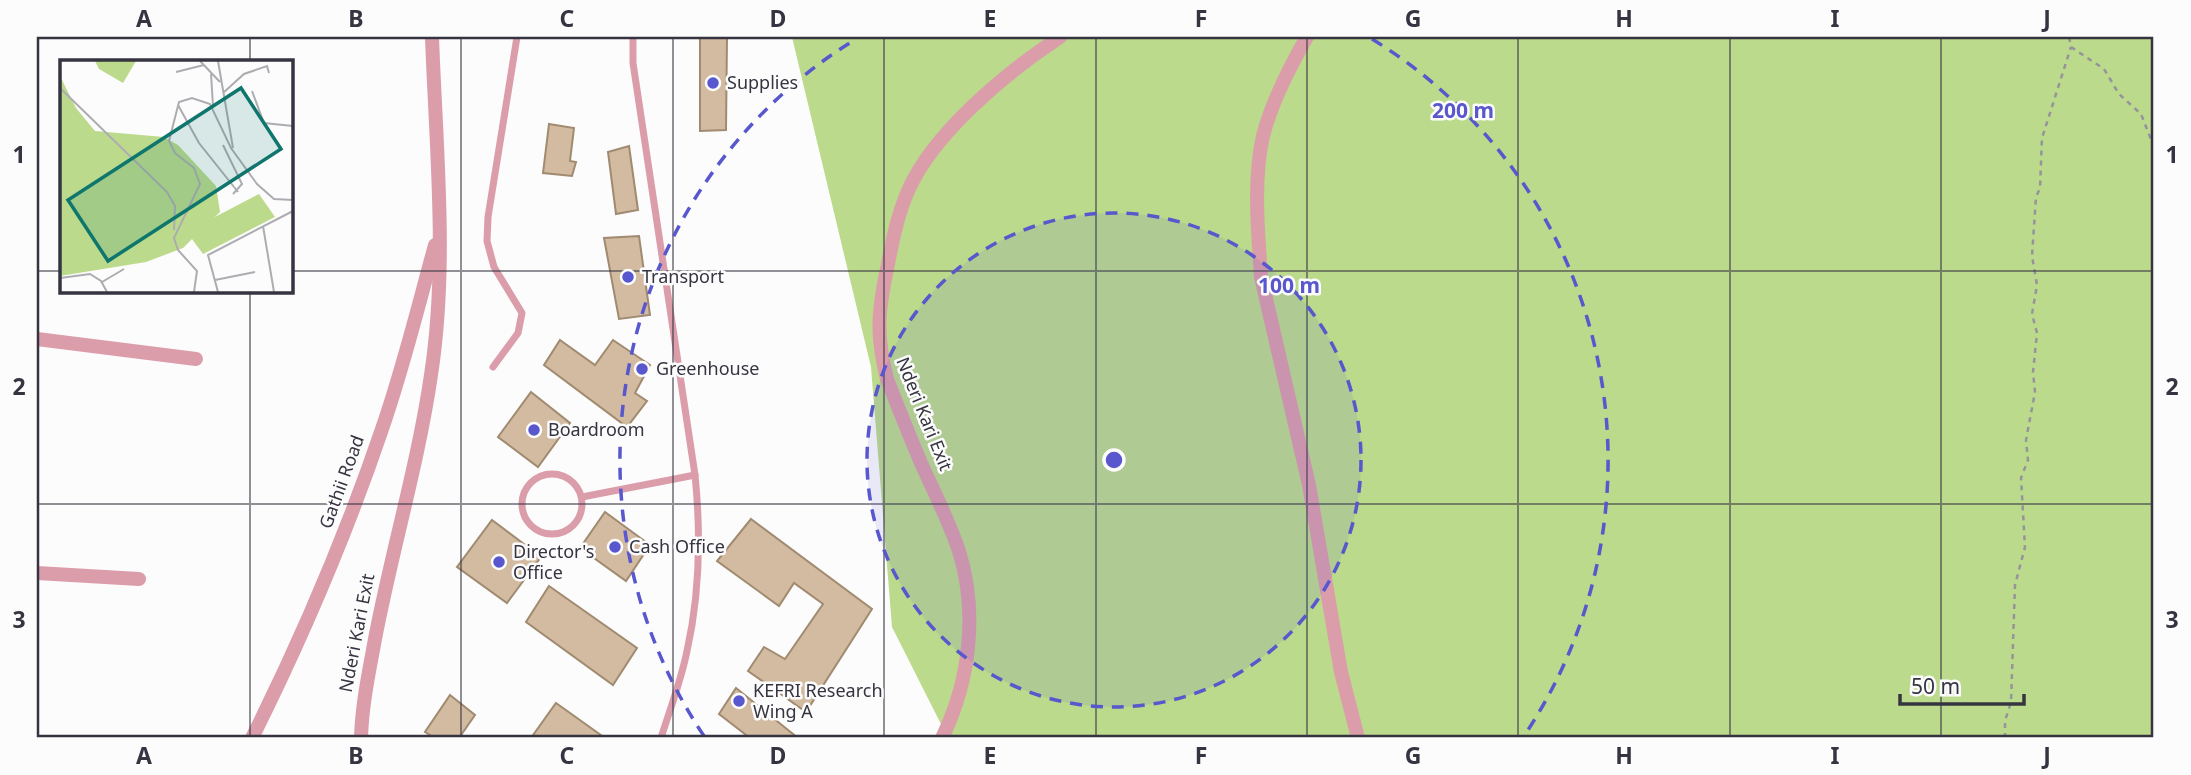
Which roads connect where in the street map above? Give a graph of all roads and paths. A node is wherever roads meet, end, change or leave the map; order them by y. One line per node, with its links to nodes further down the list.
1 (432, 37): 9 (street, Nderi Kari Exit)
2 (517, 37): 12 (lane)
3 (633, 37): 13 (lane)
4 (1060, 37): 20 (street, Nderi Kari Exit)
5 (1307, 37): 21 (street)
6 (2069, 37): 7 (path)
7 (2071, 47): 8 (path); 22 (path)
8 (2154, 147)
9 (439, 229): 17 (street, Gathii Road); 18 (street, Nderi Kari Exit)
10 (37, 339): 11 (street)
11 (196, 359)
12 (494, 367)
13 (695, 475): 14 (lane); 19 (lane)
14 (582, 497): 14 (lane)
15 (37, 573): 16 (street)
16 (139, 579)
17 (252, 738)
18 (361, 738)
19 (661, 738)
20 (942, 738)
21 (1359, 738)
22 (2005, 738)

